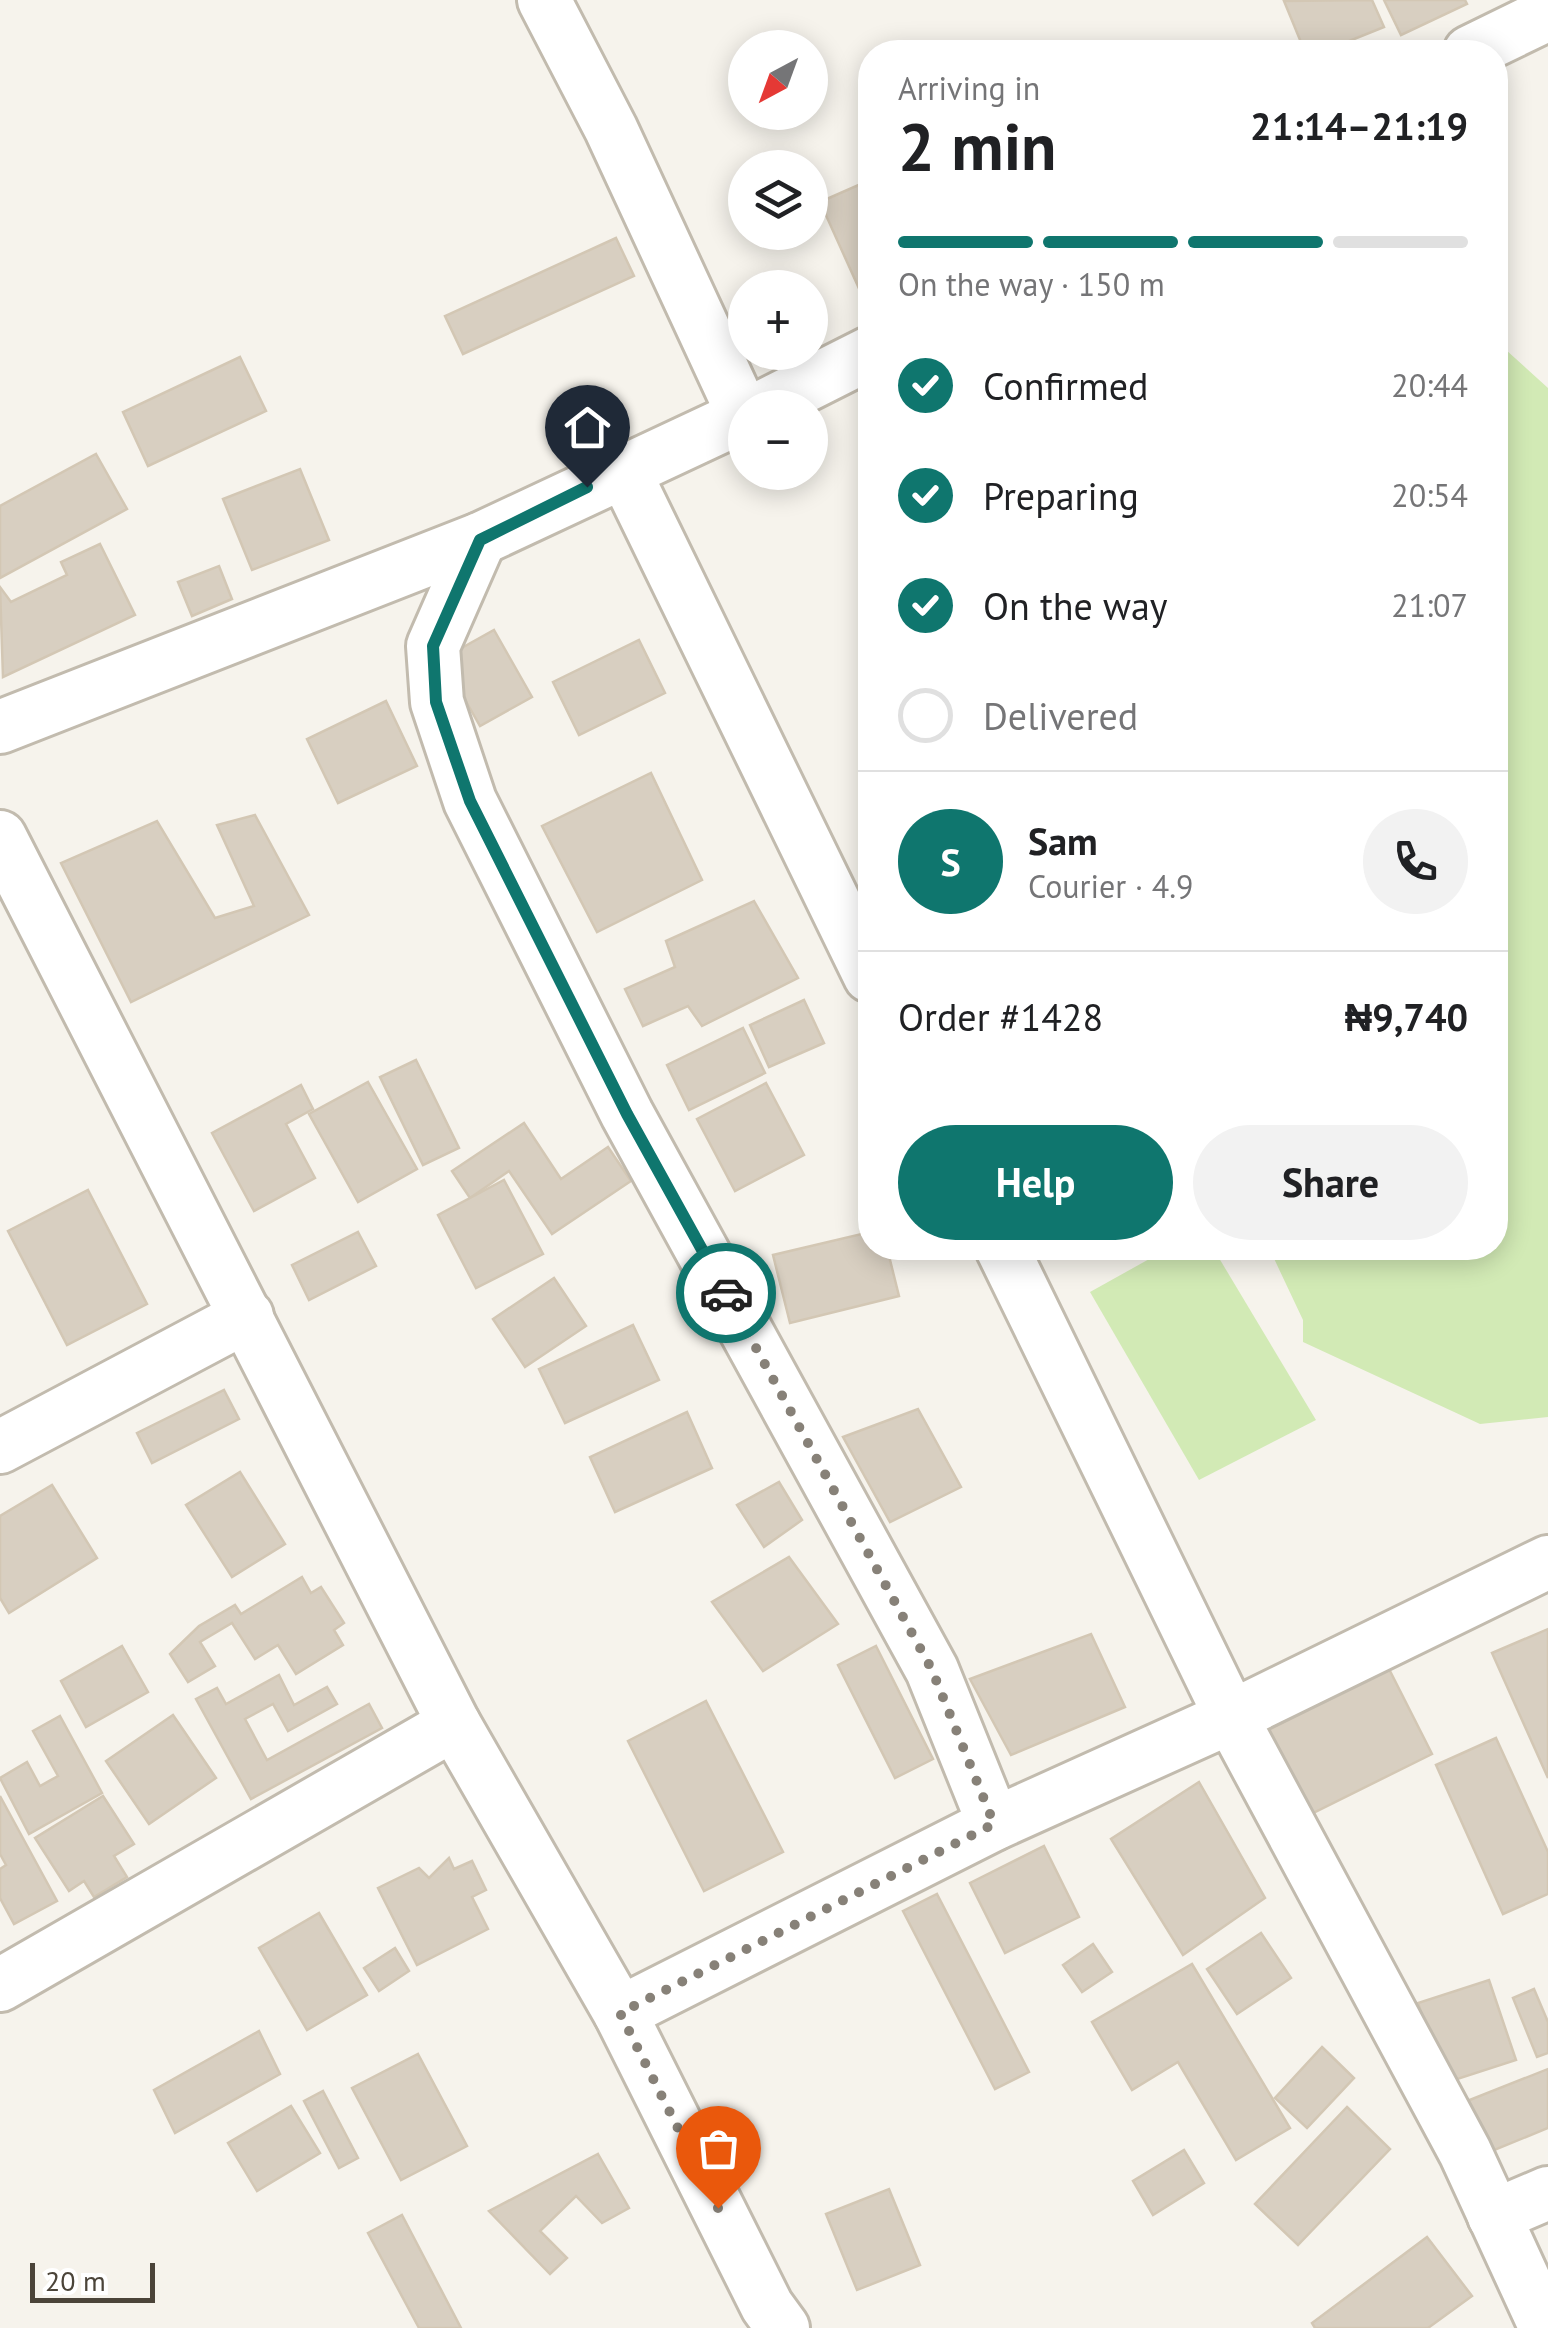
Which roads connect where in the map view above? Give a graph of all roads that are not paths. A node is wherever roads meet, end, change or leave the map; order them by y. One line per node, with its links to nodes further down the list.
1 (544, 0): 5 (street)
2 (1548, 14): 3 (street)
3 (1495, 40)
4 (858, 359): 6 (street)
5 (739, 390)
6 (796, 390)
7 (728, 423): 8 (street)
8 (623, 469): 9 (street); 12 (street)
9 (480, 540): 10 (street); 19 (street)
10 (0, 726)
11 (0, 837): 14 (street)
12 (858, 951)
13 (1008, 1260): 17 (street)
14 (247, 1316): 15 (street); 18 (street)
15 (0, 1447)
16 (1548, 1562): 17 (street)
17 (1231, 1718): 19 (street); 23 (street)
18 (454, 1724): 20 (street); 21 (street)
19 (994, 1824): 21 (street)
20 (0, 1984)
21 (620, 2013): 24 (street)
22 (1548, 2193): 23 (street)
23 (1494, 2216): 25 (street)
24 (783, 2328)
25 (1546, 2328)

